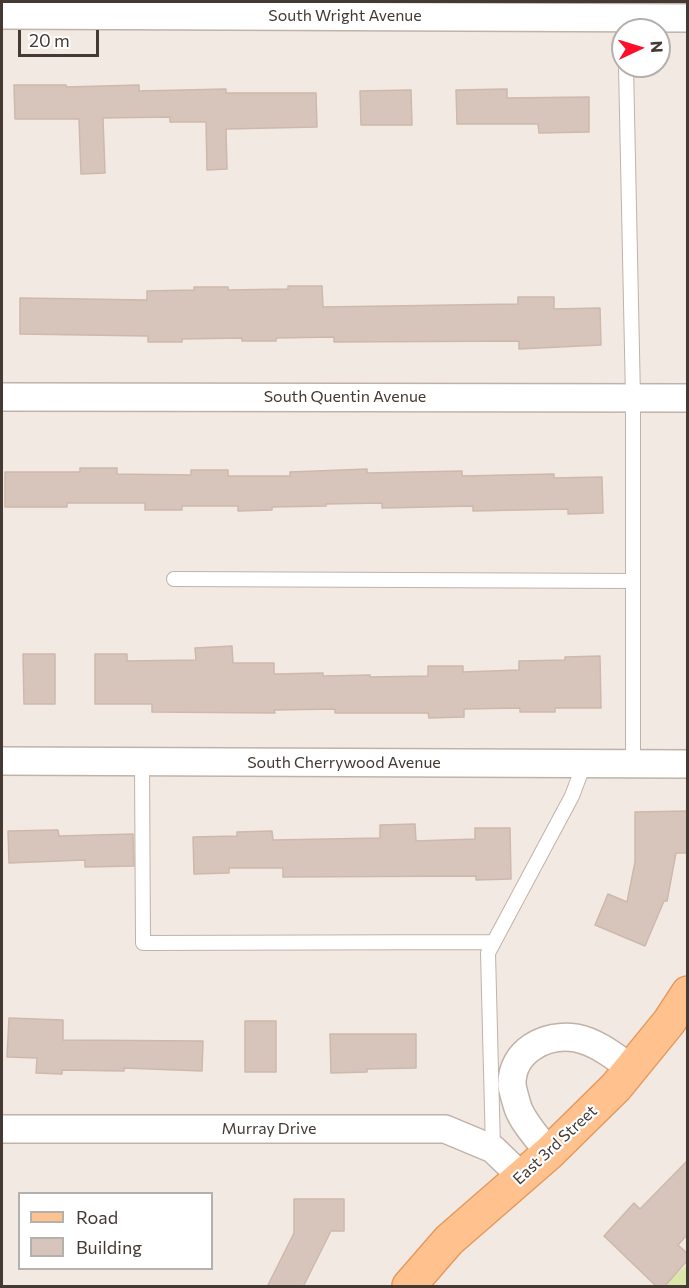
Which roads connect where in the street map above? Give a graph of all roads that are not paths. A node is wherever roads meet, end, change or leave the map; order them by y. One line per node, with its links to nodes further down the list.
1 (2, 15): 4 (street, South Wright Avenue)
2 (687, 18): 3 (street, South Wright Avenue)
3 (671, 20)
4 (611, 24)
5 (626, 78): 7 (lane)
6 (2, 397): 7 (street, South Quentin Avenue)
7 (633, 398): 8 (street, South Quentin Avenue); 10 (lane)
8 (687, 398)
9 (174, 579): 10 (lane)
10 (633, 580): 14 (lane)
11 (2, 762): 12 (street, South Cherrywood Avenue)
12 (142, 762): 13 (street, South Cherrywood Avenue); 16 (lane)
13 (584, 764): 14 (street, South Cherrywood Avenue); 16 (lane)
14 (633, 764): 15 (street, South Cherrywood Avenue)
15 (687, 764)
16 (494, 942): 20 (lane)
17 (687, 993): 18 (main road, East 3rd Street)
18 (632, 1069): 21 (main road, East 3rd Street); 21 (street)
19 (2, 1129): 20 (street, Murray Drive)
20 (493, 1149): 22 (street, Murray Drive)
21 (549, 1153): 22 (main road, East 3rd Street)
22 (522, 1177): 23 (main road, East 3rd Street)
23 (409, 1287)

